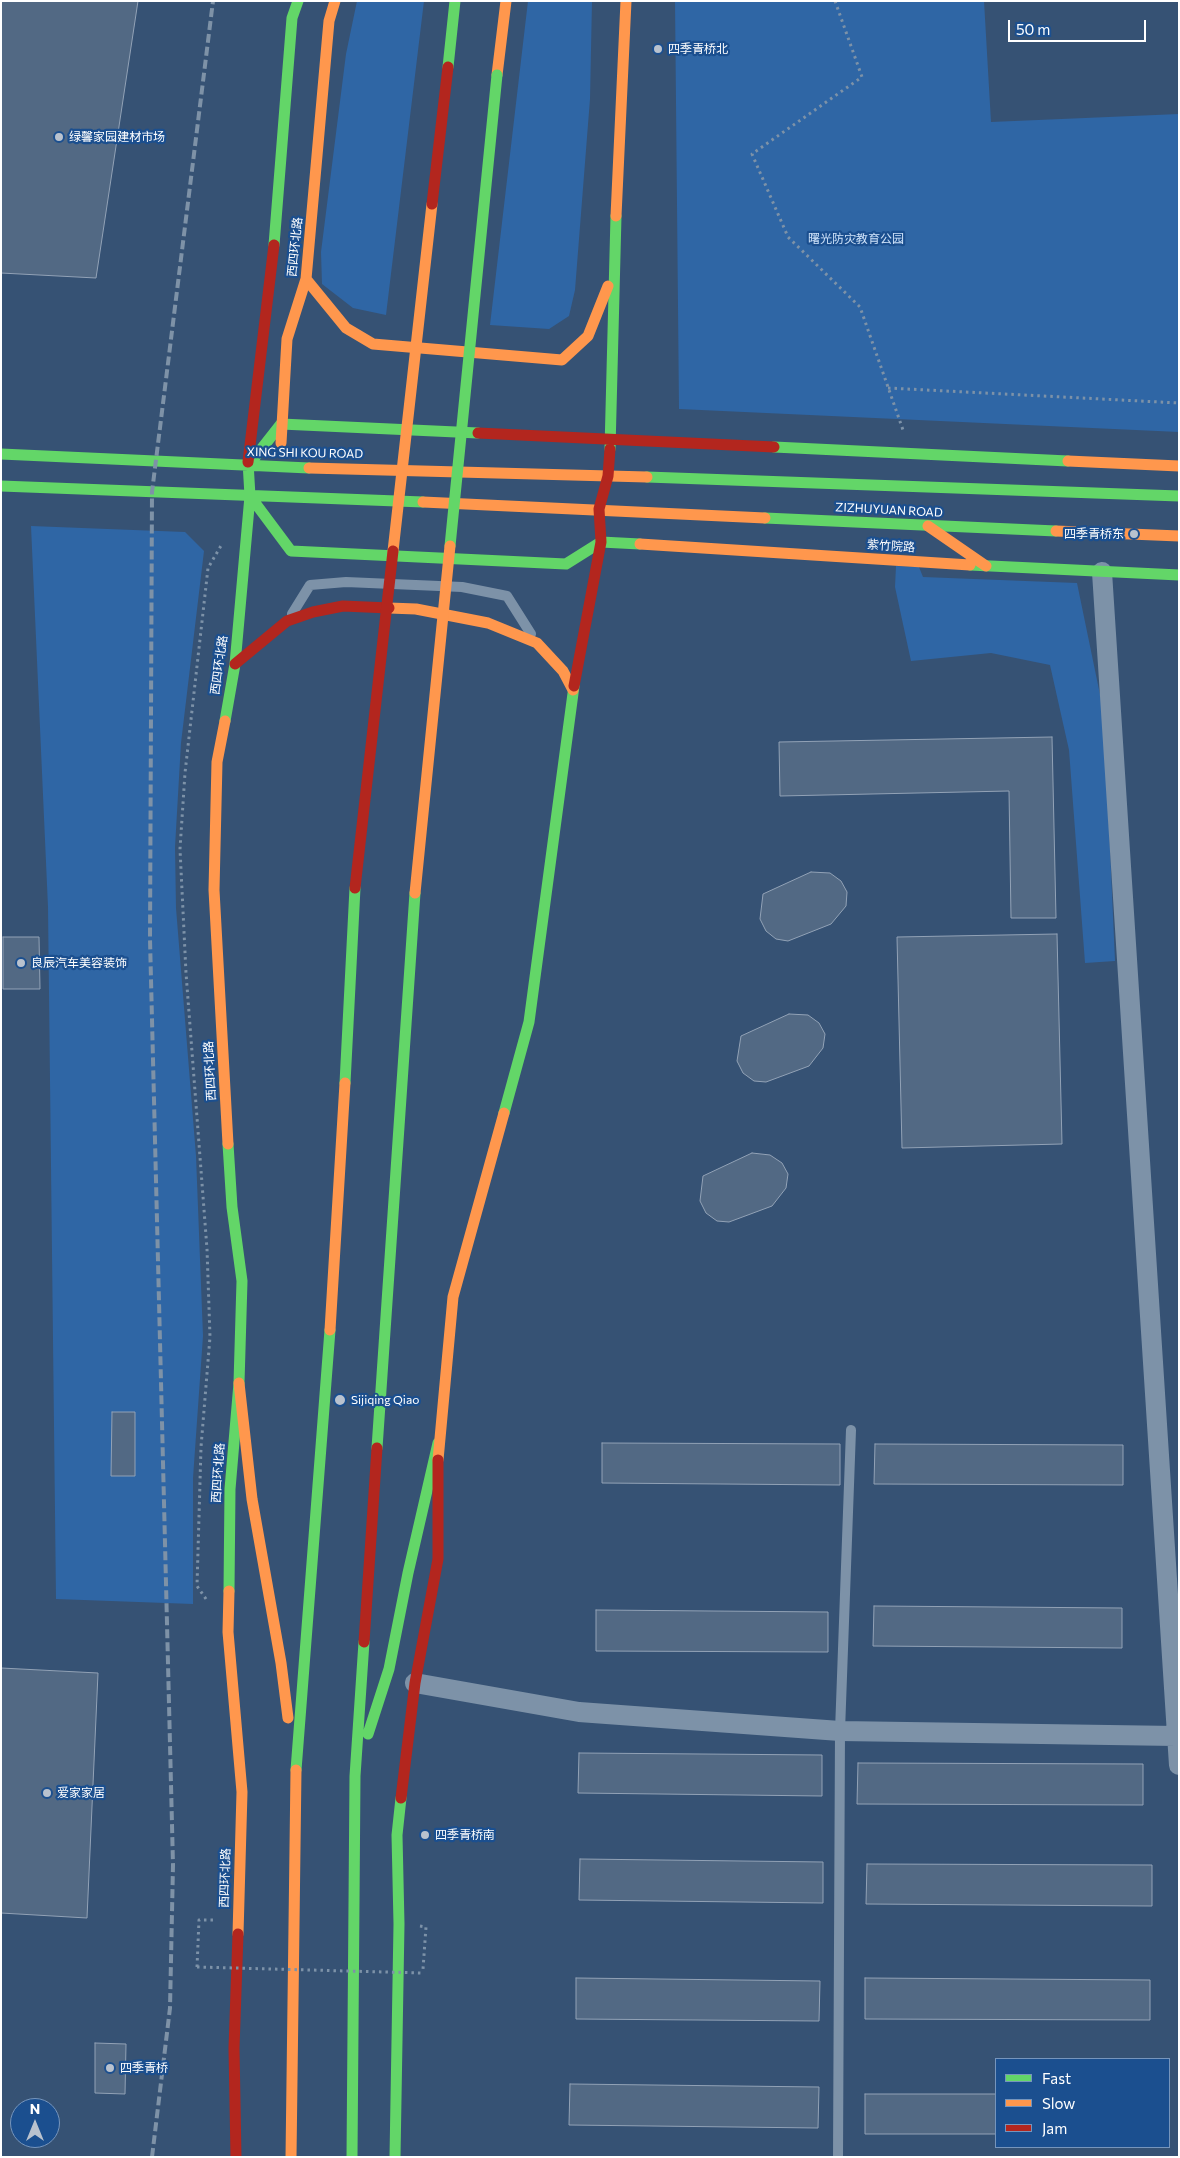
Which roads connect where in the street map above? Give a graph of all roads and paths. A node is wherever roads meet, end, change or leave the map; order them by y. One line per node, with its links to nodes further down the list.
1 (298, 1): 7 (main road, 西四环北路)
2 (334, 1): 9 (main road, 西四环北路)
3 (455, 1): 47 (main road, bridge)
4 (506, 1): 46 (main road, bridge)
5 (626, 1): 8 (main road)
6 (835, 1): 13 (path)
7 (275, 240): 10 (main road); 19 (main road, 西四环北路)
8 (614, 271): 9 (main road); 17 (main road)
9 (306, 280): 12 (main road, 西四环北路)
10 (281, 289)
11 (284, 309): 12 (main road)
12 (288, 339): 15 (main road, 西四环北路)
13 (888, 388): 14 (path); 16 (path)
14 (1179, 403)
15 (281, 424): 17 (main road); 19 (main road); 20 (main road, 西四环北路)
16 (905, 435)
17 (611, 440): 21 (main road); 22 (main road)
18 (1, 454): 19 (main road, XING SHI KOU ROAD)
19 (248, 466): 20 (main road, XING SHI KOU ROAD); 24 (main road, 西四环北路)
20 (280, 466): 22 (main road, XING SHI KOU ROAD); 24 (main road)
21 (1179, 466)
22 (608, 476): 25 (main road, ZIZHUYUAN ROAD); 26 (main road)
23 (1, 486): 24 (main road)
24 (250, 496): 26 (main road); 30 (main road); 36 (main road, 西四环北路)
25 (1179, 496)
26 (599, 509): 27 (main road, ZIZHUYUAN ROAD); 30 (main road)
27 (928, 526): 29 (main road, ZIZHUYUAN ROAD); 31 (main road)
28 (226, 536): 41 (path)
29 (1179, 536)
30 (601, 542): 31 (main road, 紫竹院路); 37 (main road)
31 (986, 566): 32 (main road, 紫竹院路)
32 (1102, 572): 33 (main road, 紫竹院路); 44 (street)
33 (1179, 575)
34 (287, 621): 35 (main road); 35 (lane); 36 (main road)
35 (536, 644): 37 (main road)
36 (234, 664): 38 (main road, 西四环北路)
37 (573, 690): 40 (main road)
38 (239, 1383): 47 (main road); 50 (main road, 西四环北路)
39 (851, 1430): 43 (lane)
40 (438, 1444): 42 (main road); 46 (main road)
41 (208, 1601)
42 (415, 1683): 43 (street); 53 (main road)
43 (840, 1731): 44 (street); 54 (lane)
44 (1176, 1736): 45 (street)
45 (1179, 1765)
46 (355, 1776): 52 (main road)
47 (295, 1778): 51 (main road)
48 (199, 1920): 49 (path, bridge)
49 (426, 1927)
50 (236, 2157)
51 (291, 2157)
52 (352, 2157)
53 (395, 2157)
54 (838, 2157)

